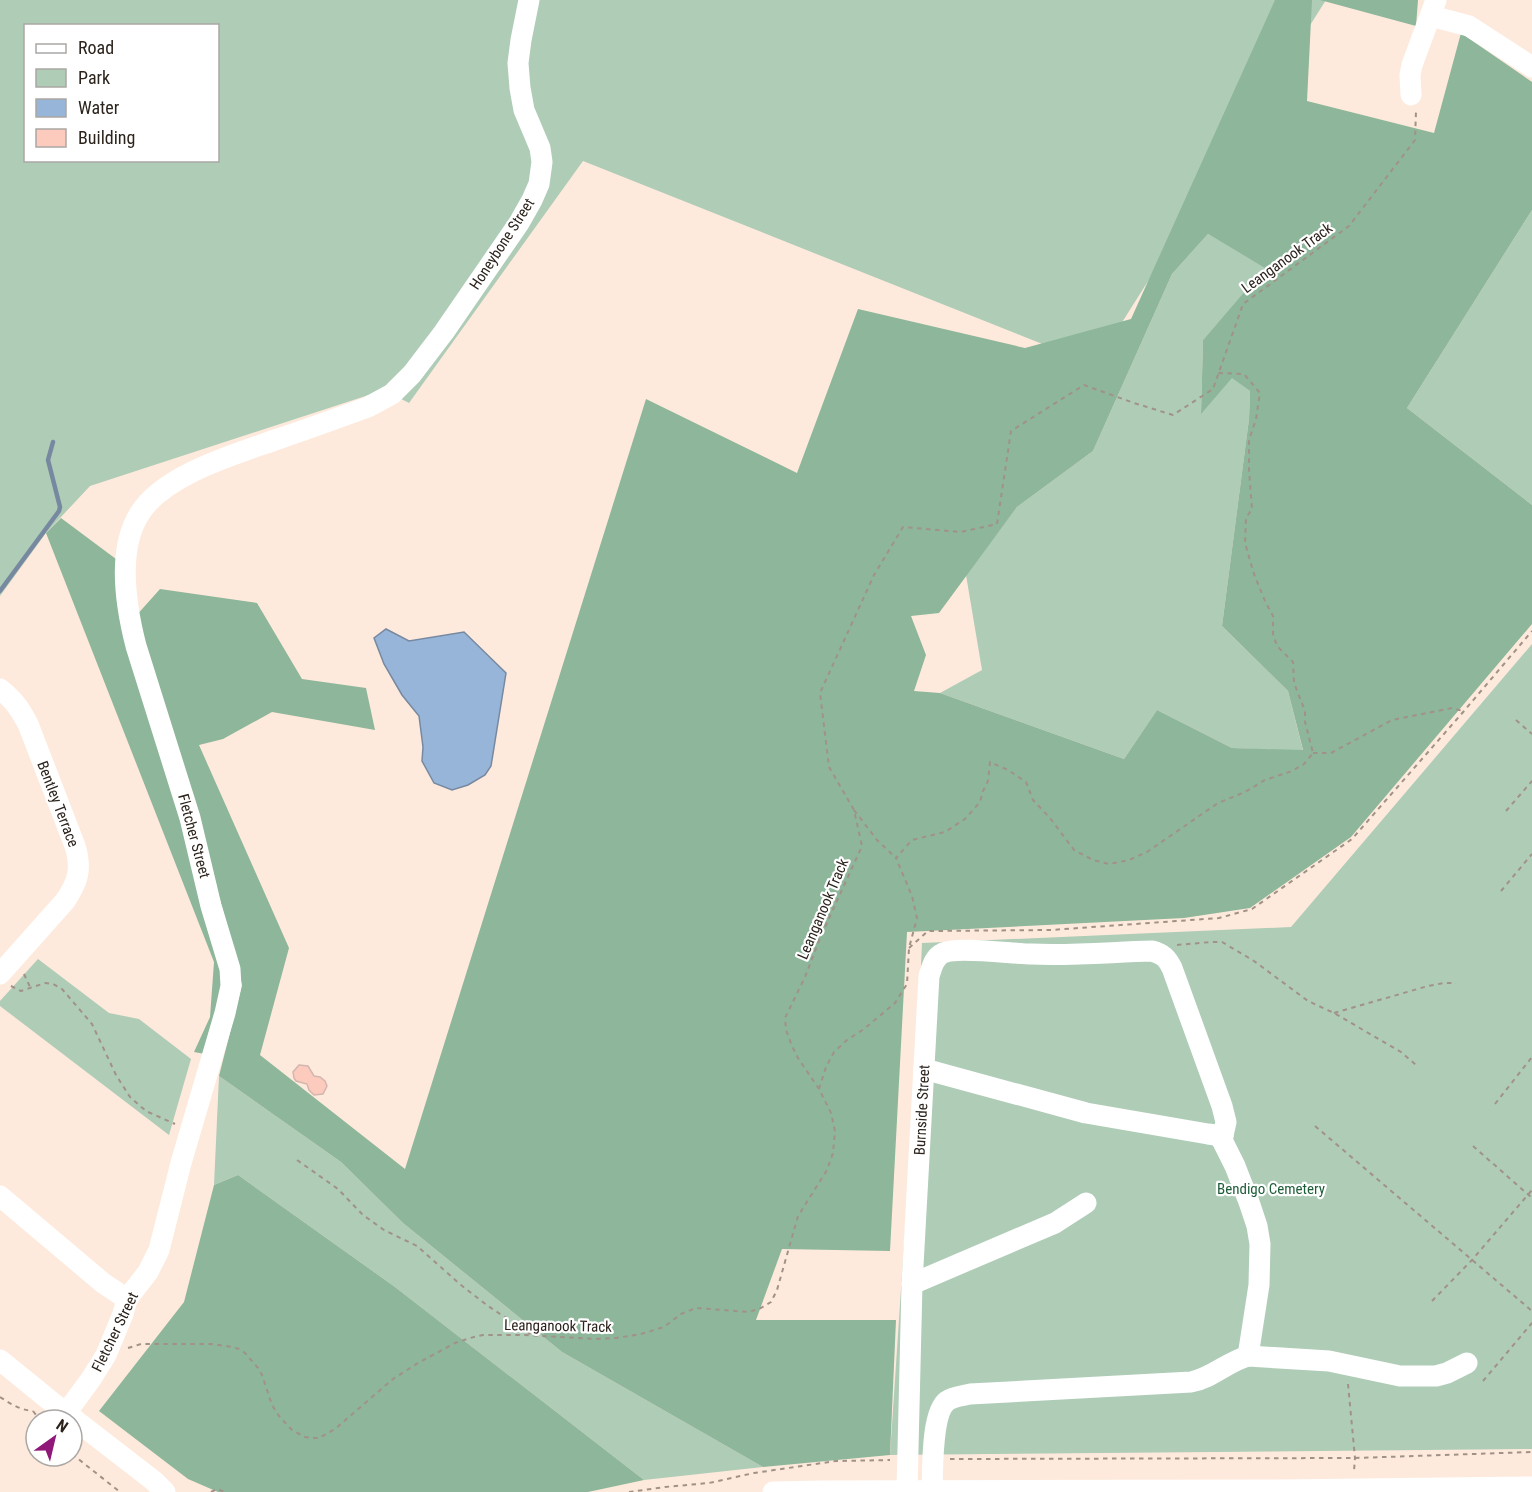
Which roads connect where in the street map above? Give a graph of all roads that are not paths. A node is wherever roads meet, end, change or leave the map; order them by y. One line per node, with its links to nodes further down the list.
1 (529, 0): 5 (street, Honeybone Street)
2 (1433, 8): 3 (street); 4 (street)
3 (1532, 67)
4 (1411, 95)
5 (392, 394): 13 (street, Fletcher Street)
6 (0, 689): 7 (street, Bentley Terrace)
7 (6, 980)
8 (924, 1069): 9 (street); 9 (street, Burnside Street); 12 (street, Burnside Street)
9 (1223, 1136): 14 (street)
10 (0, 1196): 13 (street)
11 (1086, 1203): 12 (street)
12 (912, 1284): 22 (street, Burnside Street)
13 (127, 1299): 18 (street, Fletcher Street)
14 (1248, 1356): 16 (street); 23 (street)
15 (0, 1360): 17 (street)
16 (1467, 1363)
17 (60, 1408)
18 (70, 1408)
19 (84, 1427): 20 (street)
20 (159, 1486): 25 (street)
21 (1532, 1487): 24 (street)
22 (907, 1490): 23 (street); 26 (street)
23 (941, 1491): 24 (street)
24 (1279, 1491)
25 (182, 1492)
26 (773, 1492)

